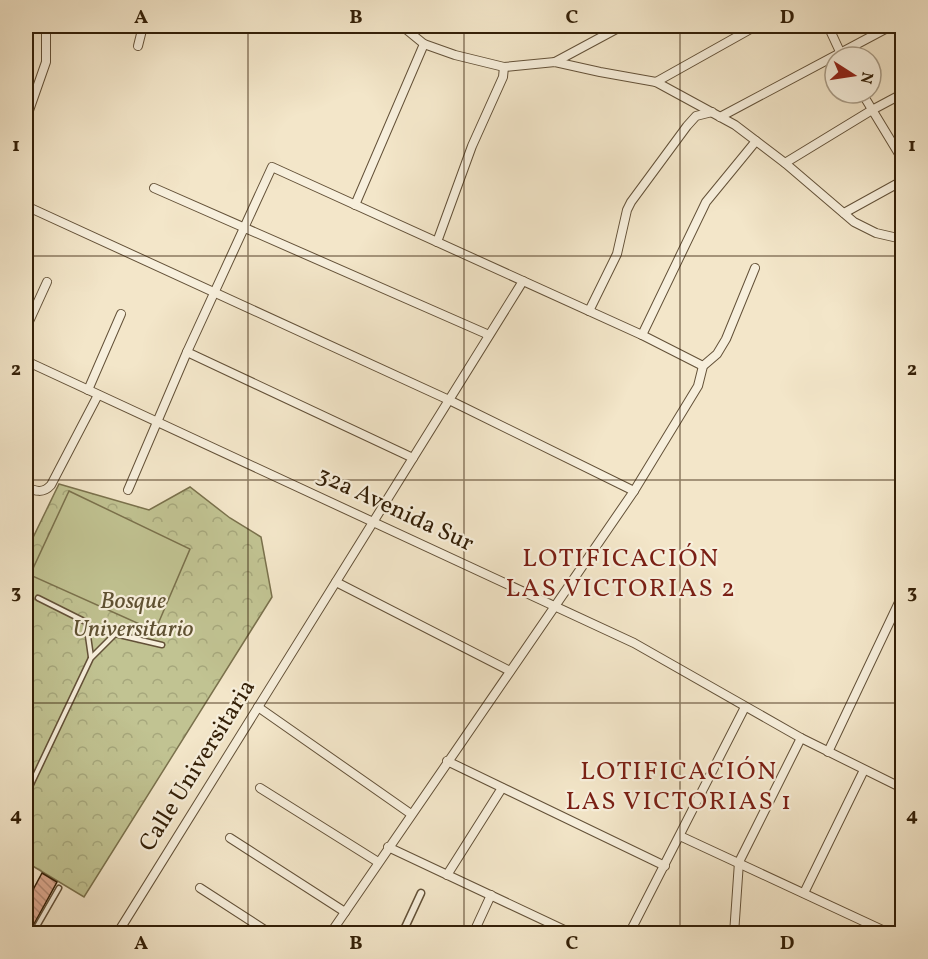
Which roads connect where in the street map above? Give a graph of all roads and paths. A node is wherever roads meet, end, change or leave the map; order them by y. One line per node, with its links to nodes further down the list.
1 (46, 26): 21 (street)
2 (143, 26): 11 (street)
3 (402, 26): 8 (street)
4 (622, 26): 12 (street)
5 (756, 26): 15 (street)
6 (828, 26): 9 (street)
7 (891, 26): 10 (street)
8 (424, 44): 14 (street); 27 (street)
9 (837, 45)
10 (858, 45)
11 (138, 46)
12 (555, 62): 14 (street); 15 (street)
13 (823, 64): 20 (street)
14 (504, 68): 32 (street)
15 (656, 82): 19 (street)
16 (903, 94): 18 (street)
17 (869, 105): 18 (street)
18 (872, 110): 23 (street); 24 (street)
19 (712, 112): 20 (street); 37 (street)
20 (720, 117): 22 (street)
21 (26, 118)
22 (756, 141): 24 (street); 41 (street)
23 (903, 159)
24 (785, 163): 29 (street)
25 (903, 181): 29 (street)
26 (154, 188): 30 (street)
27 (355, 205): 30 (street); 32 (street)
28 (26, 206): 36 (street)
29 (844, 213): 31 (street)
30 (245, 226): 36 (street); 40 (street)
31 (903, 239)
32 (437, 242): 34 (street)
33 (755, 268): 44 (street)
34 (523, 281): 37 (street); 40 (street, Calle Universitaria)
35 (47, 282): 39 (street)
36 (214, 294): 42 (street); 47 (street)
37 (589, 311): 41 (street)
38 (121, 314): 45 (street)
39 (26, 328)
40 (489, 335): 47 (street, Calle Universitaria)
41 (642, 335): 44 (street)
42 (187, 352): 48 (street); 49 (street)
43 (26, 361): 45 (street, 32a Avenida Sur)
44 (703, 366): 52 (street)
45 (88, 390): 46 (street, 32a Avenida Sur)
46 (98, 395): 48 (street, 32a Avenida Sur); 50 (street)
47 (449, 400): 49 (street, Calle Universitaria); 52 (street)
48 (158, 423): 51 (street); 53 (street, 32a Avenida Sur)
49 (413, 458): 53 (street, Calle Universitaria)
50 (26, 487)
51 (128, 490)
52 (634, 491): 57 (street)
53 (373, 522): 54 (street, Calle Universitaria); 57 (street, 32a Avenida Sur)
54 (336, 582): 60 (street); 61 (street, Calle Universitaria)
55 (902, 596): 64 (street)
56 (38, 598): 59 (lane)
57 (555, 606): 60 (street); 62 (street, 32a Avenida Sur)
58 (162, 645): 59 (lane)
59 (91, 658): 71 (lane)
60 (510, 671): 65 (street)
61 (258, 707): 72 (street); 87 (street, Calle Universitaria)
62 (745, 707): 63 (street, 32a Avenida Sur); 73 (street)
63 (801, 738): 64 (street, 32a Avenida Sur); 77 (street)
64 (828, 752): 66 (street, 32a Avenida Sur)
65 (447, 761): 70 (street); 72 (street)
66 (864, 770): 68 (street, 32a Avenida Sur); 83 (street)
67 (903, 774): 68 (street)
68 (900, 787)
69 (260, 788): 76 (street)
70 (502, 788): 78 (street); 79 (street)
71 (26, 795)
72 (411, 814): 75 (street)
73 (680, 836): 77 (street); 78 (street)
74 (230, 838): 85 (street)
75 (388, 847): 76 (street); 79 (street)
76 (378, 862): 85 (street)
77 (739, 862): 83 (street); 94 (street)
78 (665, 866): 93 (street)
79 (447, 875): 84 (street)
80 (59, 888): 86 (lane)
81 (200, 888): 88 (street)
82 (421, 893): 90 (street)
83 (804, 893): 95 (street)
84 (491, 895): 91 (street); 92 (street)
85 (345, 912): 89 (street)
86 (26, 932)
87 (117, 933)
88 (271, 933)
89 (330, 933)
90 (402, 933)
91 (473, 933)
92 (573, 933)
93 (629, 933)
94 (734, 933)
95 (891, 933)

